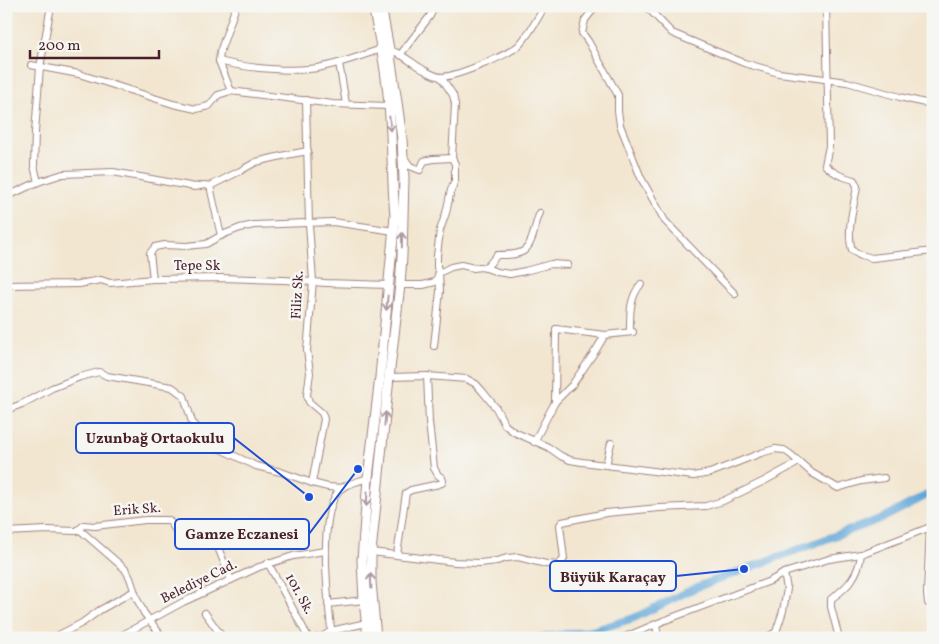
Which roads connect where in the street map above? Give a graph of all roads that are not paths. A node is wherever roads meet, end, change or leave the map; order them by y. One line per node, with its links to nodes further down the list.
1 (51, 6): 15 (street)
2 (236, 6): 12 (street)
3 (373, 6): 10 (highway)
4 (381, 6): 10 (highway)
5 (435, 6): 11 (street)
6 (545, 6): 16 (street)
7 (596, 6): 43 (street)
8 (646, 6): 17 (street)
9 (826, 6): 17 (street)
10 (385, 49): 11 (street); 13 (street); 22 (highway); 24 (highway)
11 (400, 55): 16 (street)
12 (219, 61): 13 (street); 18 (street)
13 (339, 63): 20 (street)
14 (31, 65): 15 (street)
15 (40, 67): 18 (street); 26 (street)
16 (441, 77): 25 (street)
17 (827, 78): 21 (street); 33 (street)
18 (231, 91): 19 (street)
19 (306, 100): 20 (street); 23 (street, Filiz Sk.)
20 (346, 104): 22 (street)
21 (933, 105)
22 (388, 106): 31 (highway, one-way to 31)
23 (308, 151): 27 (street); 30 (street, Filiz Sk.)
24 (403, 156): 25 (street); 39 (highway, one-way to 24)
25 (452, 158): 36 (street)
26 (38, 182): 27 (street); 28 (street)
27 (210, 186): 32 (street)
28 (6, 196)
29 (540, 213): 35 (street)
30 (309, 224): 31 (street); 32 (street); 38 (street, Filiz Sk.)
31 (394, 232): 42 (highway)
32 (221, 236): 37 (street)
33 (933, 251)
34 (568, 265): 35 (street)
35 (486, 268): 36 (street)
36 (439, 274): 39 (street); 45 (street)
37 (153, 279): 38 (street, Tepe Sk); 41 (street, Tepe Sk)
38 (313, 281): 42 (street, Tepe Sk); 56 (street, Filiz Sk.)
39 (400, 284): 47 (highway)
40 (641, 284): 44 (street)
41 (6, 285)
42 (389, 285): 54 (highway, one-way to 54)
43 (734, 294)
44 (605, 335): 48 (street); 48 (street)
45 (434, 346)
46 (427, 376): 47 (street); 50 (street); 64 (street)
47 (389, 377): 62 (highway, one-way to 47)
48 (556, 402): 50 (street)
49 (6, 410): 56 (street)
50 (534, 442): 53 (street)
51 (612, 443): 53 (street)
52 (799, 462): 53 (street); 55 (street); 64 (street)
53 (606, 465)
54 (368, 478): 57 (street); 69 (highway, one-way to 69)
55 (884, 478)
56 (312, 483): 57 (street)
57 (342, 488): 61 (street)
58 (932, 527): 63 (street); 71 (street)
59 (79, 529): 60 (street, Erik Sk.); 67 (street, Erik Sk.); 68 (street)
60 (6, 532)
61 (325, 551): 65 (street, Belediye Cad.); 70 (street)
62 (371, 552): 64 (street); 76 (highway, one-way to 62)
63 (861, 554): 66 (street); 87 (street)
64 (397, 555)
65 (268, 564): 67 (street, Belediye Cad.); 83 (street, 101. Sk.)
66 (784, 573): 75 (street); 86 (street)
67 (231, 580): 73 (street, Belediye Cad.)
68 (134, 591): 73 (street); 79 (street)
69 (364, 600): 70 (street); 74 (highway)
70 (328, 604): 78 (street)
71 (933, 604)
72 (205, 613): 77 (street)
73 (149, 620): 80 (street, Belediye Cad.); 81 (street)
74 (366, 623): 76 (highway); 78 (street)
75 (656, 624): 84 (street); 85 (street)
76 (372, 635)
77 (221, 636): 82 (street)
78 (332, 636): 83 (street)
79 (53, 638)
80 (117, 638)
81 (163, 638)
82 (210, 638)
83 (311, 638)
84 (623, 638)
85 (658, 638)
86 (766, 638)
87 (839, 638)

